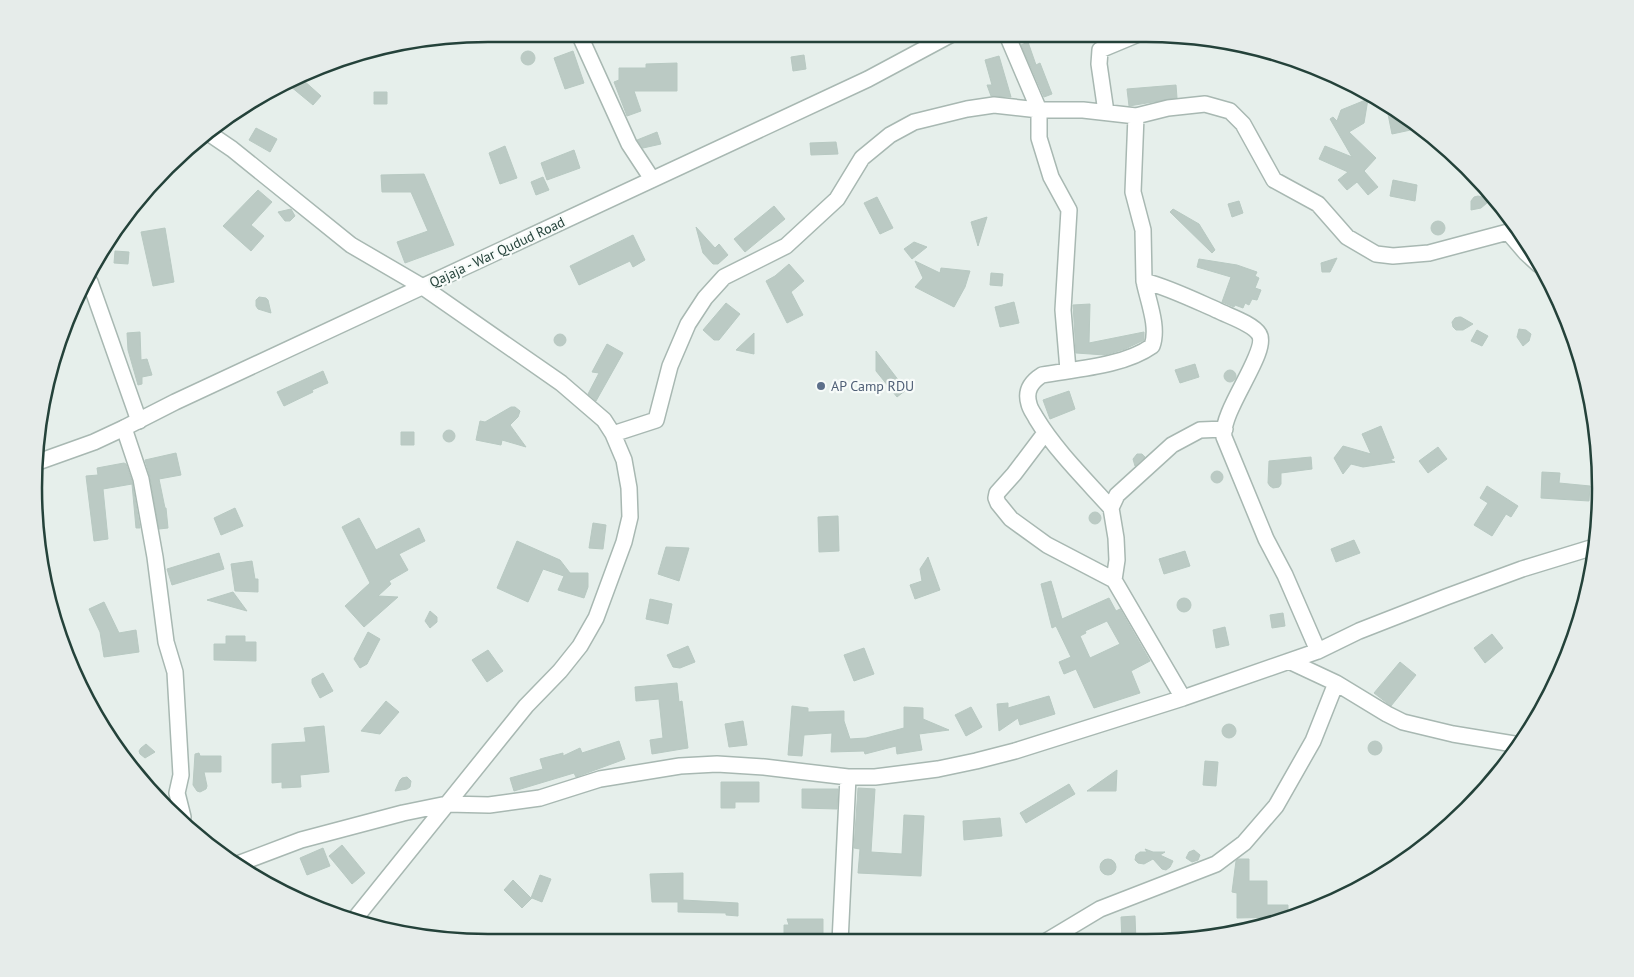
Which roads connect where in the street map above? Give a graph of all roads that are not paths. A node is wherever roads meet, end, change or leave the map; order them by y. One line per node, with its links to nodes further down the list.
1 (583, 42): 9 (street)
2 (937, 42): 9 (street, Qajaja - War Qudud Road)
3 (1010, 42): 5 (street)
4 (1119, 42): 6 (street)
5 (1039, 110): 6 (street); 14 (street); 19 (street)
6 (1106, 112): 7 (street)
7 (1136, 116): 10 (street); 11 (street)
8 (214, 137): 13 (street)
9 (652, 179): 13 (street, Qajaja - War Qudud Road)
10 (1509, 231)
11 (1144, 281): 14 (street); 17 (street)
12 (91, 285): 15 (street)
13 (423, 287): 15 (street, Qajaja - War Qudud Road); 19 (street)
14 (1068, 370): 18 (street)
15 (139, 421): 16 (street, Qajaja - War Qudud Road)
16 (124, 428): 20 (street, Qajaja - War Qudud Road); 31 (street)
17 (1225, 429): 21 (street); 24 (street)
18 (1045, 433): 21 (street); 23 (street)
19 (613, 434): 30 (street)
20 (43, 460)
21 (1111, 508): 23 (street)
22 (1588, 549): 24 (street)
23 (1114, 580): 27 (street)
24 (1318, 651): 25 (street)
25 (1289, 661): 26 (street); 27 (street)
26 (1336, 684): 28 (street); 35 (street)
27 (1183, 698): 29 (street)
28 (1511, 743)
29 (848, 777): 30 (street); 34 (street)
30 (447, 804): 32 (street); 33 (street)
31 (182, 812)
32 (245, 862)
33 (358, 915)
34 (840, 934)
35 (1062, 934)

